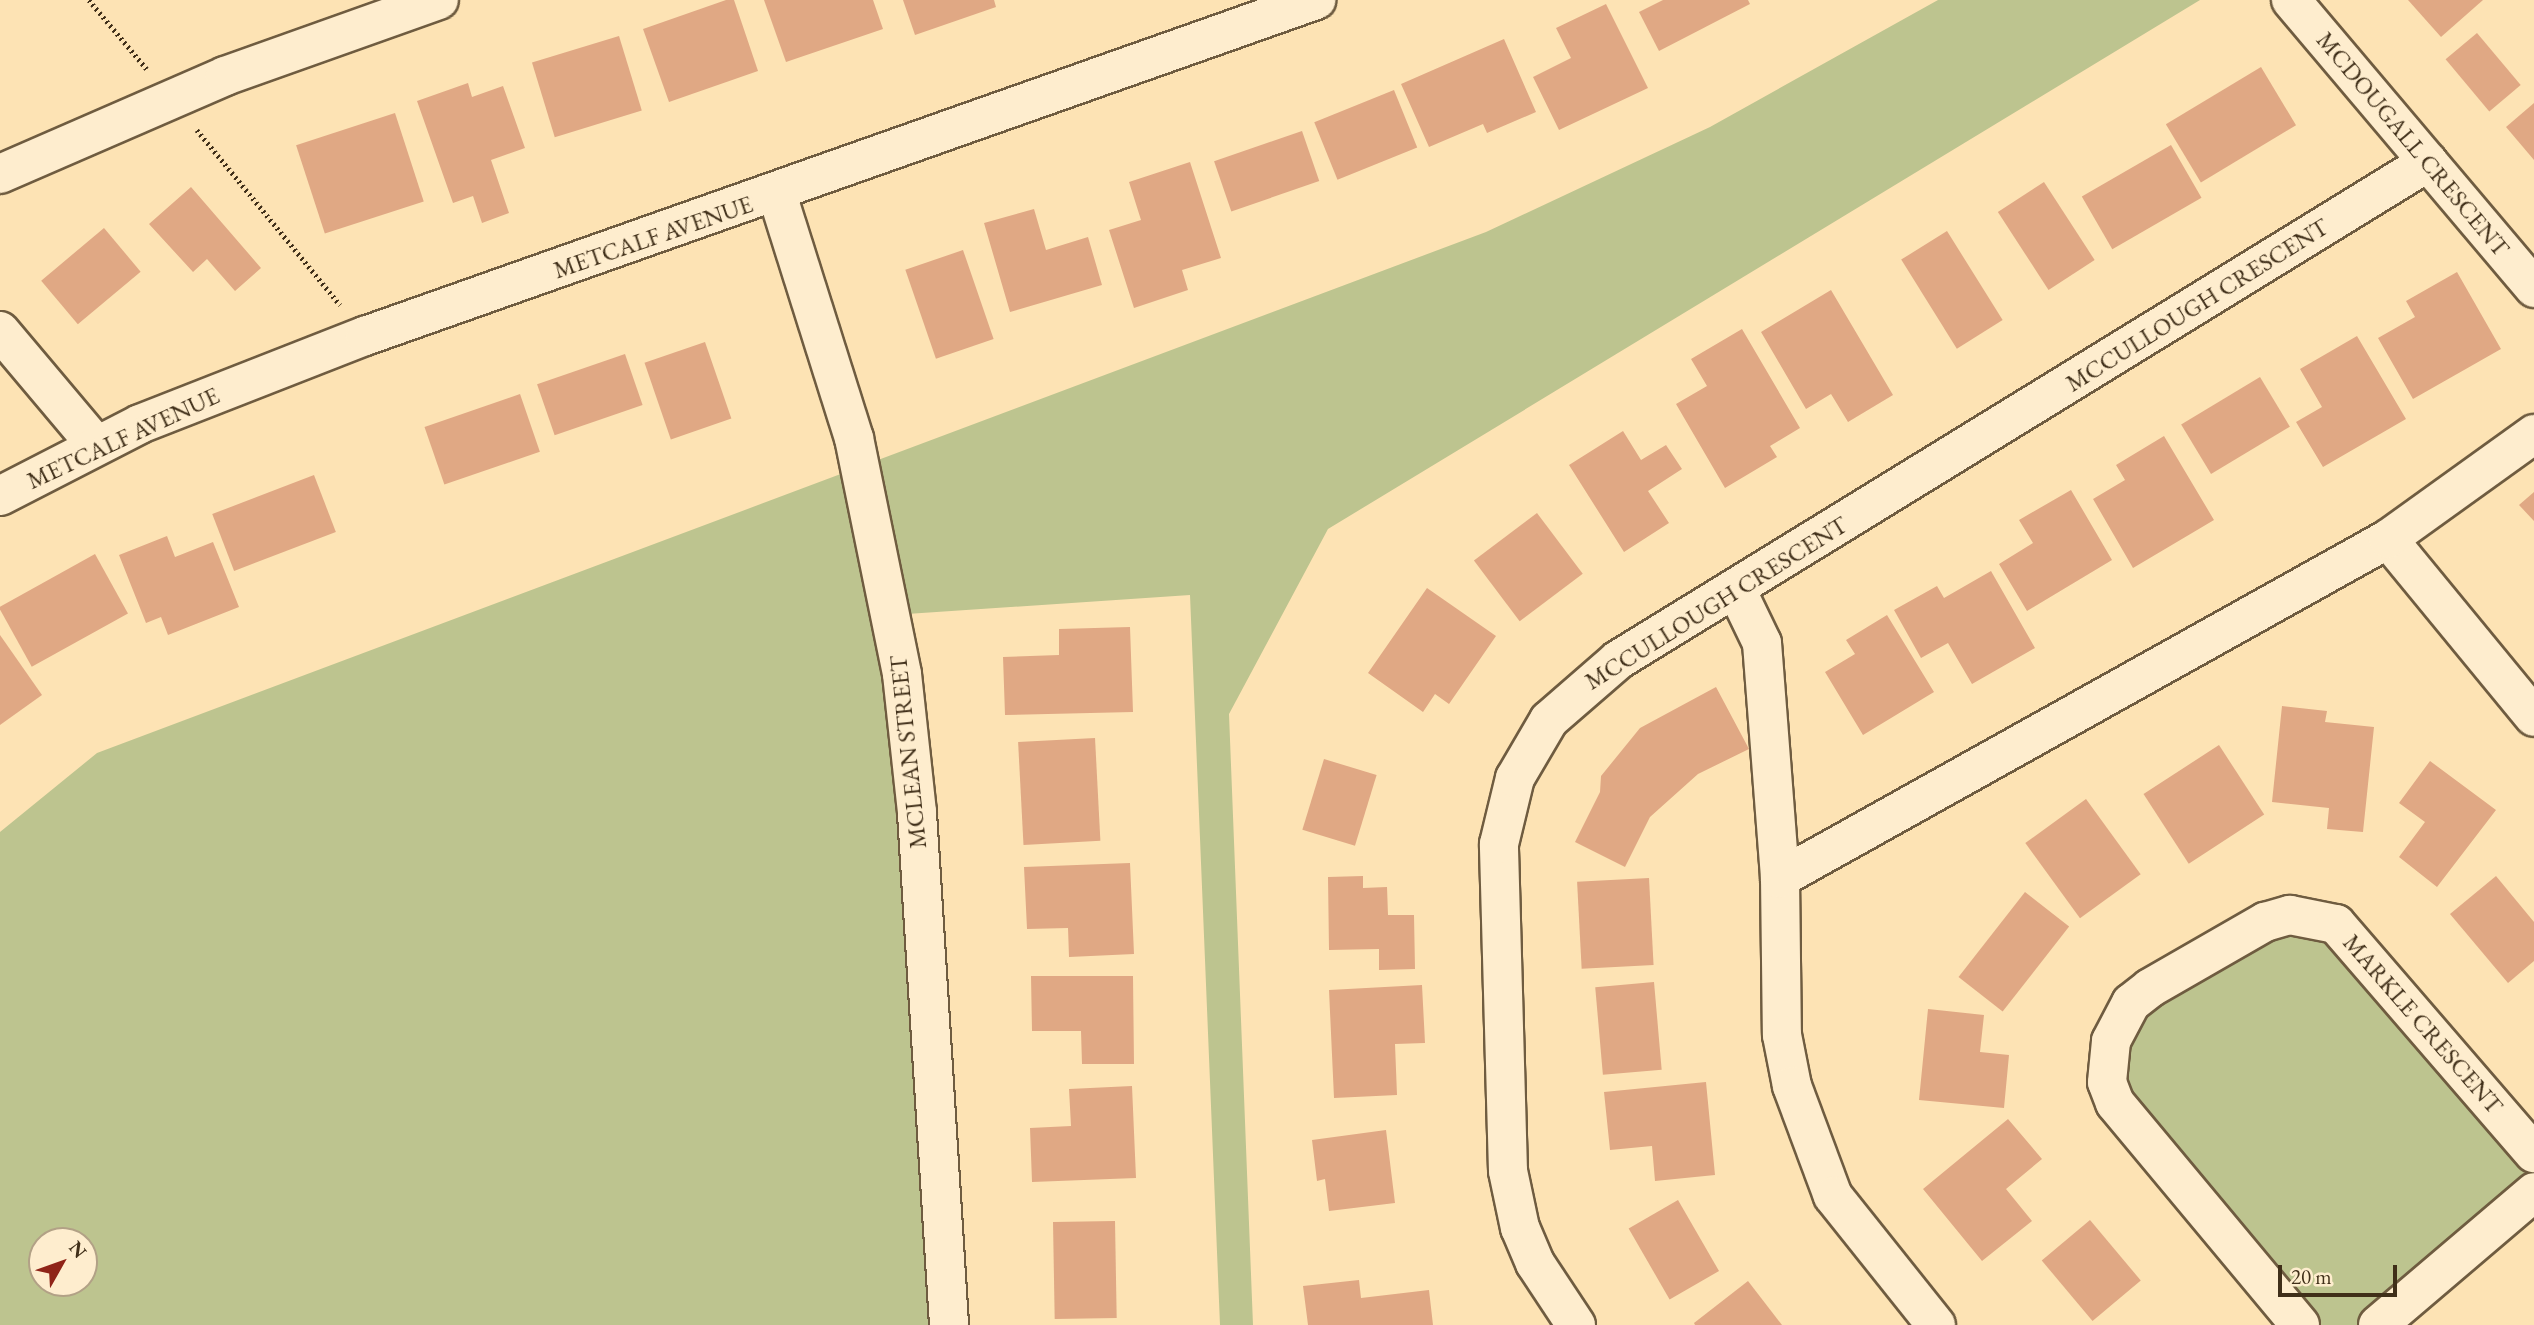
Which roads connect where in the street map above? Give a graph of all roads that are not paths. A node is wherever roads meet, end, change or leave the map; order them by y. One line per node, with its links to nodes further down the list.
1 (439, 0): 5 (street)
2 (1316, 0): 6 (street, METCALF AVENUE)
3 (2291, 0): 4 (street, MCDOUGALL CRESCENT)
4 (2428, 162): 7 (street, MCDOUGALL CRESCENT); 13 (street, MCCULLOUGH CRESCENT)
5 (0, 174)
6 (776, 194): 10 (street, METCALF AVENUE); 19 (street, MCLEAN STREET)
7 (2534, 288)
8 (0, 331): 10 (street)
9 (2534, 434): 12 (street)
10 (97, 446): 11 (street, METCALF AVENUE)
11 (0, 496)
12 (2388, 539): 14 (street); 15 (street)
13 (1736, 589): 15 (street); 18 (street, MCCULLOUGH CRESCENT)
14 (2534, 717)
15 (1780, 877): 20 (street)
16 (2534, 1153): 21 (street, MARKLE CRESCENT)
17 (2534, 1192): 22 (street)
18 (1571, 1323)
19 (949, 1325)
20 (1936, 1325)
21 (2300, 1325)
22 (2378, 1325)

